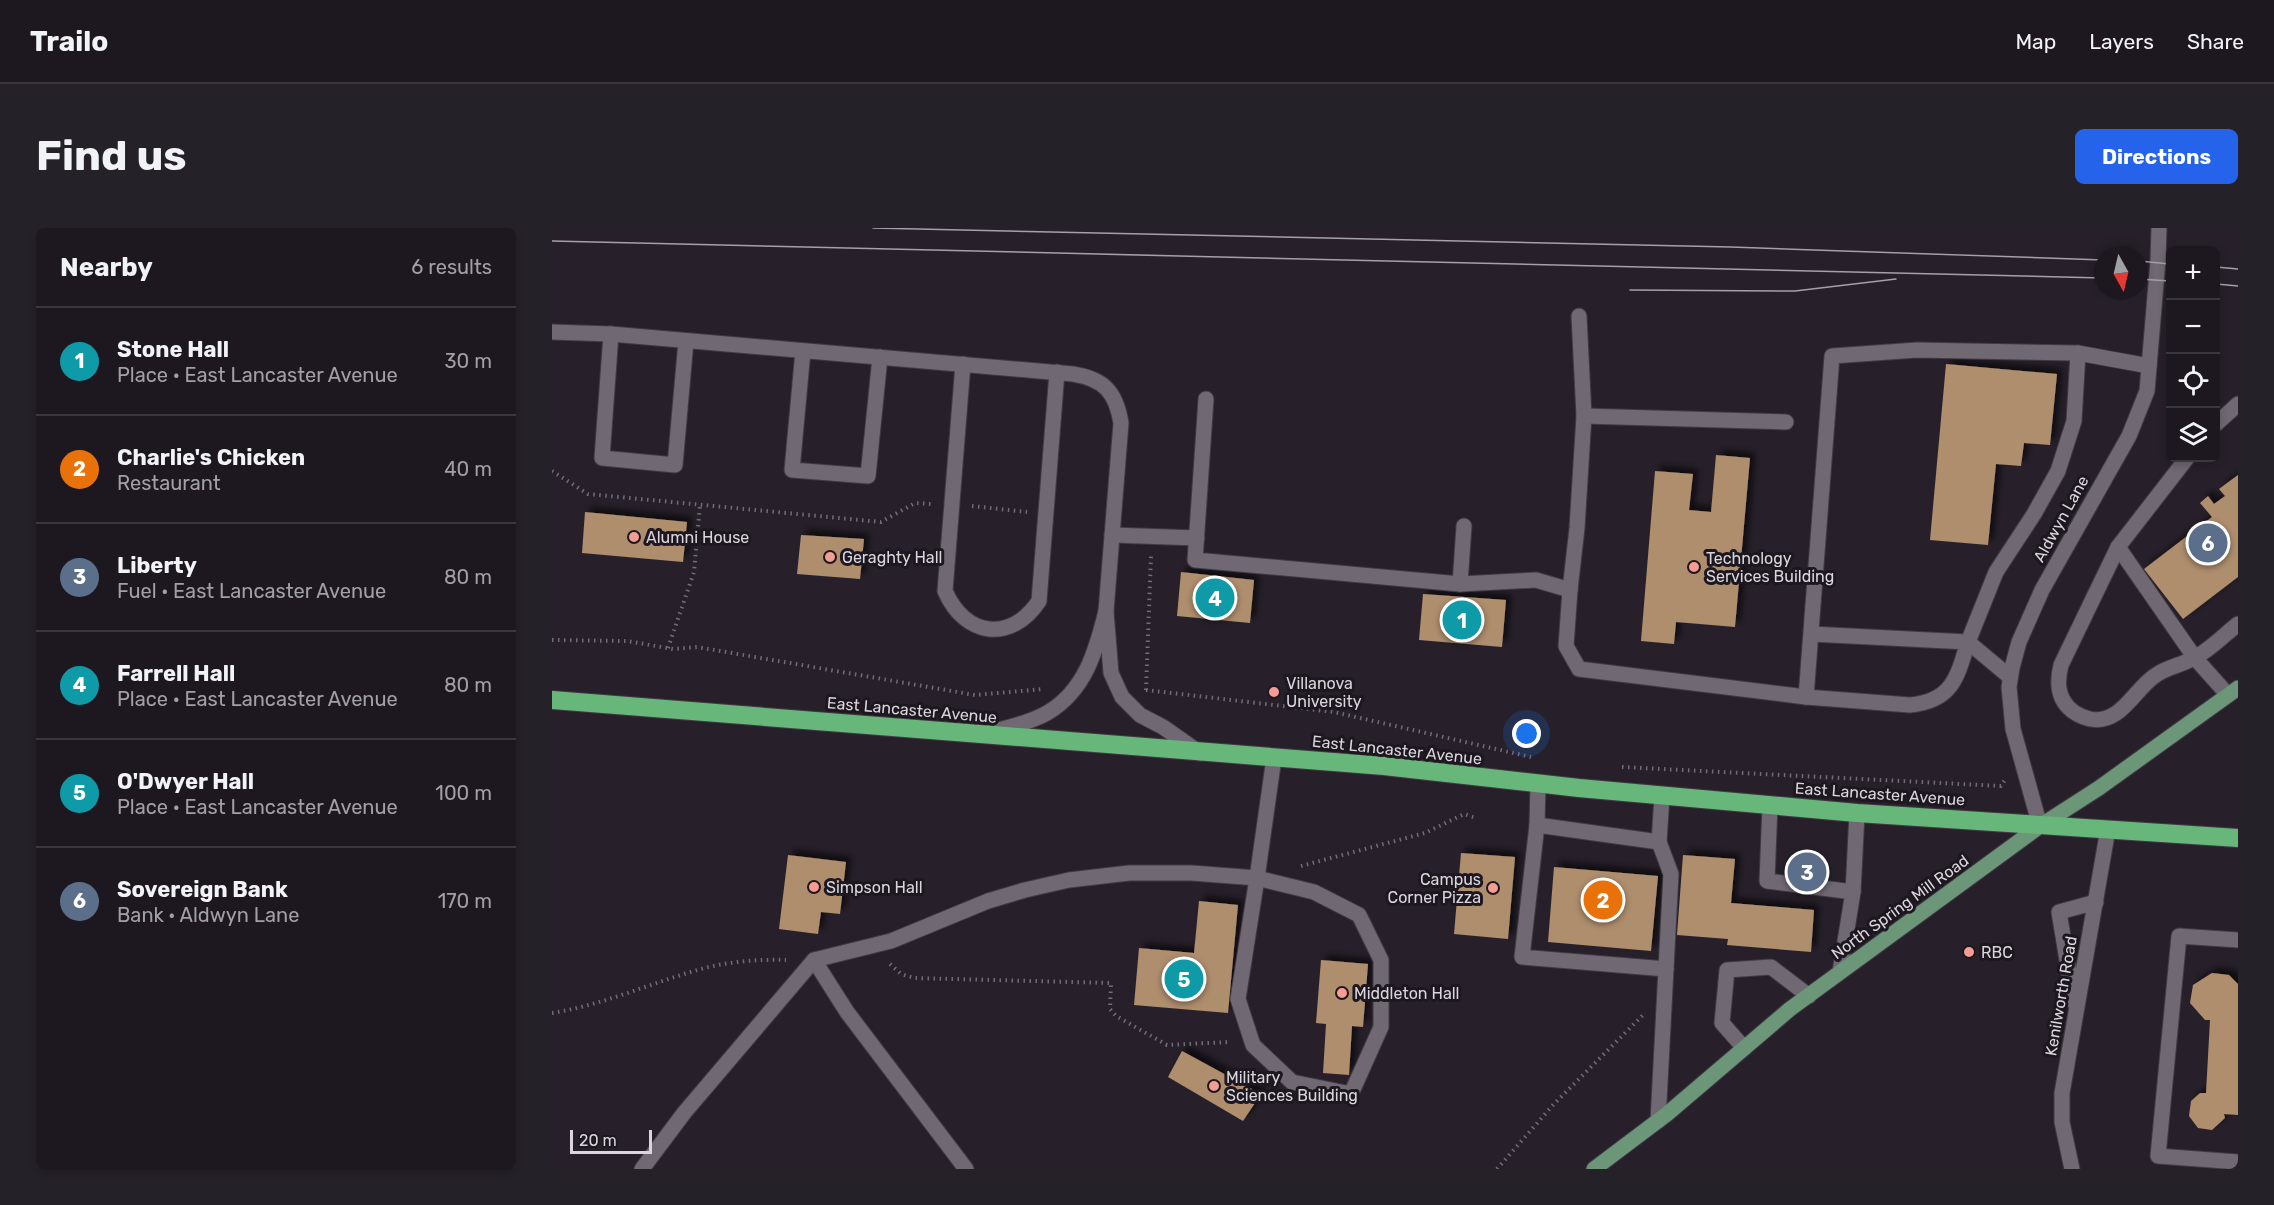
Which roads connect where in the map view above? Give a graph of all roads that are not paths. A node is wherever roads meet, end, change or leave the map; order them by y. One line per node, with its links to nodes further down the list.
1 (2158, 228): 10 (street, Aldwyn Lane)
2 (1579, 316): 14 (street)
3 (552, 332): 4 (street)
4 (611, 333): 5 (street); 5 (street)
5 (687, 341): 6 (street)
6 (803, 351): 8 (street); 8 (street)
7 (2078, 353): 10 (street); 26 (street); 27 (street)
8 (880, 357): 9 (street)
9 (963, 364): 11 (street); 11 (street)
10 (2149, 366): 29 (street, Aldwyn Lane)
11 (1056, 372): 19 (street)
12 (1206, 399): 20 (street)
13 (2238, 404): 15 (street)
14 (1584, 416): 16 (street); 23 (street)
15 (2220, 420)
16 (1785, 422)
17 (2184, 462): 21 (street)
18 (1464, 526): 22 (street)
19 (1112, 535): 20 (street); 24 (street)
20 (1197, 538): 22 (street)
21 (2118, 547): 28 (street); 28 (street)
22 (1460, 584): 23 (street)
23 (1570, 590): 31 (street)
24 (1106, 610): 33 (street); 34 (street)
25 (2238, 624): 28 (street)
26 (1811, 634): 27 (street); 31 (street)
27 (1968, 642): 29 (street); 31 (street)
28 (2195, 658): 30 (street)
29 (2010, 677): 41 (street, Aldwyn Lane)
30 (2233, 692): 41 (main road, North Spring Mill Road)
31 (1806, 697)
32 (552, 700): 33 (highway, East Lancaster Avenue)
33 (982, 735): 34 (highway, East Lancaster Avenue)
34 (1200, 753): 35 (highway, East Lancaster Avenue)
35 (1274, 758): 36 (highway, East Lancaster Avenue); 45 (street)
36 (1538, 784): 37 (highway, East Lancaster Avenue); 40 (street)
37 (1662, 796): 38 (highway, East Lancaster Avenue); 44 (street)
38 (1770, 805): 39 (highway, East Lancaster Avenue); 46 (street)
39 (1857, 813): 41 (highway, East Lancaster Avenue); 46 (street)
40 (1537, 825): 44 (street); 50 (street)
41 (2040, 826): 42 (highway, East Lancaster Avenue); 51 (main road, North Spring Mill Road)
42 (2108, 829): 43 (highway, East Lancaster Avenue); 47 (street, Kenilworth Road)
43 (2238, 838)
44 (1659, 842): 50 (street)
45 (1261, 879): 45 (street); 49 (street)
46 (1853, 892): 51 (street)
47 (2097, 902): 53 (street, Kenilworth Road); 53 (street)
48 (2238, 940): 56 (street)
49 (814, 960): 57 (street); 58 (street)
50 (1666, 969): 55 (street)
51 (1840, 972): 52 (main road, North Spring Mill Road)
52 (1809, 996): 54 (main road, North Spring Mill Road); 54 (street)
53 (2076, 1014): 60 (street, Kenilworth Road)
54 (1744, 1048): 55 (main road, North Spring Mill Road)
55 (1658, 1120): 59 (main road, North Spring Mill Road)
56 (2238, 1162)
57 (642, 1169)
58 (966, 1169)
59 (1594, 1169)
60 (2072, 1169)

